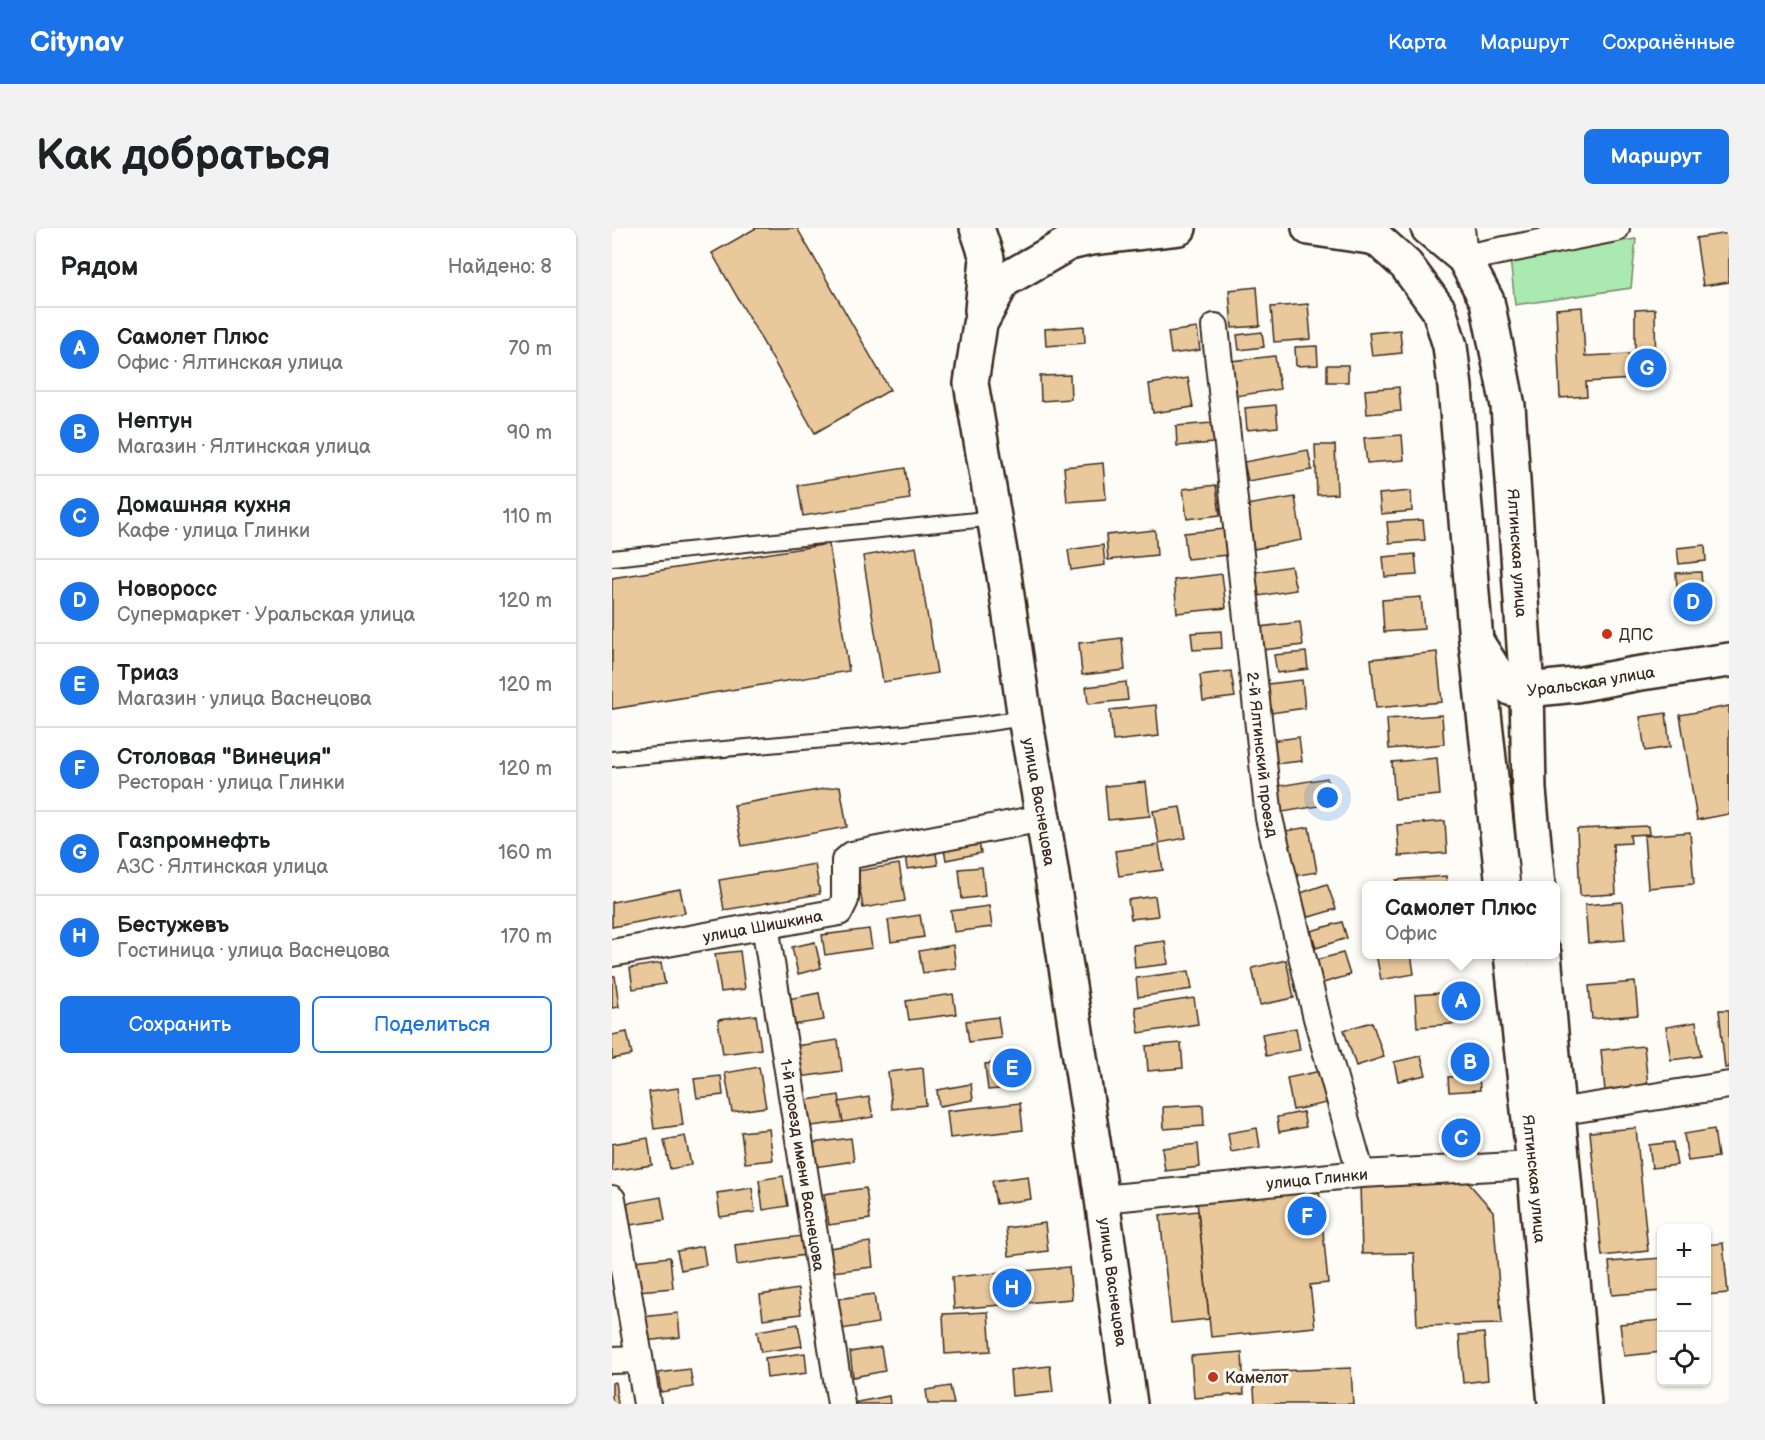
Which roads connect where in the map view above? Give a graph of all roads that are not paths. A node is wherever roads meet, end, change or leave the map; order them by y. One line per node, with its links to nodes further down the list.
1 (977, 228): 9 (main road)
2 (1179, 228): 6 (main road, улица Васнецова)
3 (1309, 228): 7 (main road)
4 (1428, 228): 8 (main road)
5 (1616, 228): 8 (street)
6 (1071, 233): 9 (main road, улица Васнецова)
7 (1368, 233): 13 (main road)
8 (1462, 243): 15 (main road, Ялтинская улица)
9 (980, 324): 11 (main road, улица Васнецова)
10 (1215, 327): 28 (street, 2-й Ялтинский проезд)
11 (995, 518): 12 (lane); 16 (main road, улица Васнецова)
12 (612, 558)
13 (1476, 641): 15 (main road, Уральская улица); 19 (main road)
14 (1729, 660): 15 (main road, Уральская улица)
15 (1527, 690): 20 (main road, Ялтинская улица)
16 (1025, 718): 17 (lane); 18 (main road, улица Васнецова)
17 (612, 759)
18 (1043, 818): 21 (street, улица Шишкина); 30 (main road, улица Васнецова)
19 (1503, 881)
20 (1538, 881)
21 (765, 925): 22 (street, улица Шишкина); 34 (street, 1-й проезд имени Васнецова)
22 (612, 953)
23 (1512, 959): 27 (main road, Ялтинская улица)
24 (1544, 959): 26 (main road, Ялтинская улица)
25 (1729, 1085): 26 (street)
26 (1557, 1112): 37 (main road, Ялтинская улица)
27 (1534, 1165): 28 (street, улица Глинки); 36 (main road, Ялтинская улица)
28 (1361, 1174): 30 (street, улица Глинки)
29 (612, 1199): 31 (street)
30 (1101, 1199): 35 (main road, улица Васнецова)
31 (639, 1359): 32 (street); 33 (street)
32 (612, 1360)
33 (647, 1404)
34 (841, 1404)
35 (1130, 1404)
36 (1555, 1404)
37 (1584, 1404)

